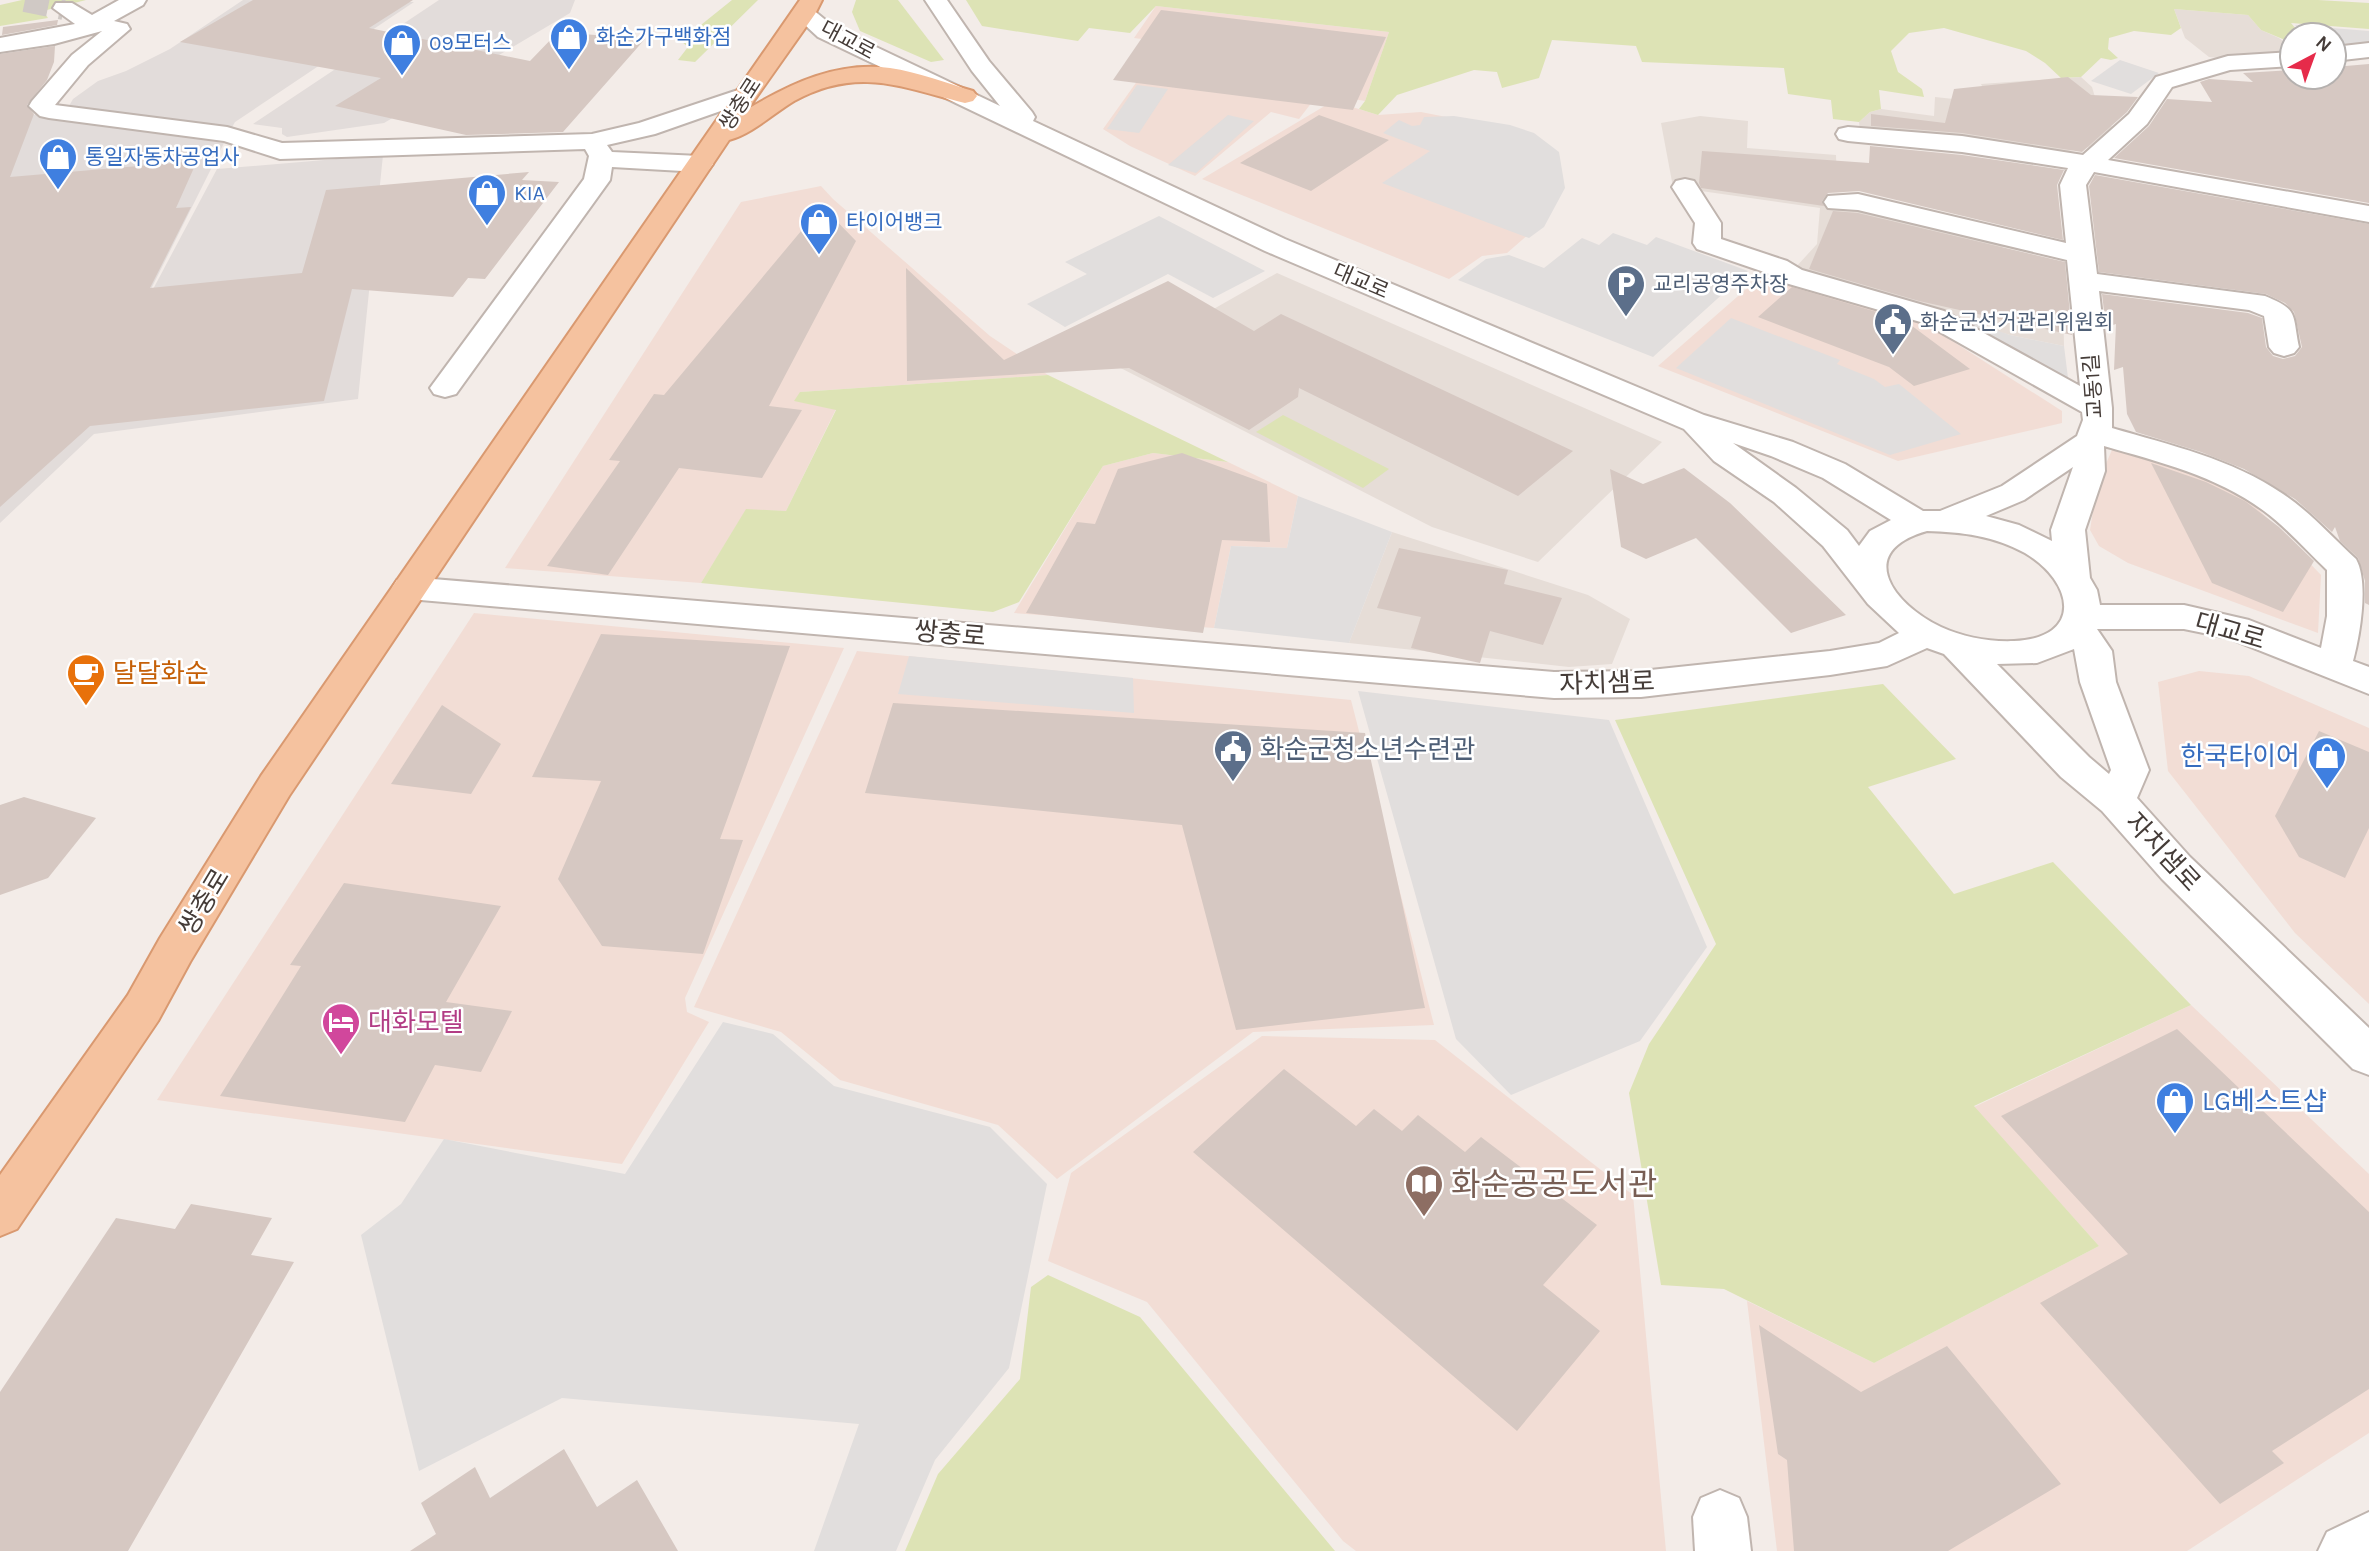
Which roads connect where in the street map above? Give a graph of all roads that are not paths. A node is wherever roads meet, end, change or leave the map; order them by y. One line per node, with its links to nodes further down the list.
1 (135, 0): 5 (street)
2 (936, 0): 12 (street)
3 (807, 7): 10 (main road, 쌍충로); 11 (street, 대교로)
4 (64, 8): 5 (street)
5 (95, 22): 6 (street); 14 (street)
6 (0, 45)
7 (2369, 50): 8 (street)
8 (2348, 52)
9 (2278, 60): 16 (street, 교동1길)
10 (744, 95): 14 (street); 15 (main road, 쌍충로)
11 (965, 96): 12 (street, 대교로); 15 (main road)
12 (1034, 129): 23 (street, 대교로)
13 (1848, 134): 16 (street)
14 (597, 150): 15 (street); 22 (street)
15 (709, 151): 28 (main road, 쌍충로)
16 (2090, 163): 19 (street); 20 (street, 교동1길)
17 (1685, 187): 24 (street)
18 (1837, 202): 20 (street)
19 (2369, 214)
20 (2082, 268): 21 (street); 24 (street, 교동1길)
21 (2284, 347)
22 (445, 388)
23 (1695, 422): 25 (street); 29 (street, 대교로)
24 (2094, 428): 25 (street); 26 (street, 교동1길); 27 (street)
25 (1932, 522): 27 (street); 29 (street)
26 (2356, 571): 32 (street, 교동1길)
27 (2073, 577): 30 (street)
28 (409, 588): 33 (street, 쌍충로); 37 (main road, 쌍충로)
29 (1880, 596): 31 (street, 대교로)
30 (2080, 622): 31 (street, 대교로); 32 (street, 대교로); 35 (street)
31 (1942, 640): 33 (street, 자치샘로); 35 (street, 자치샘로)
32 (2343, 664): 34 (street, 대교로)
33 (1492, 679)
34 (2369, 681)
35 (2116, 801): 36 (street, 자치샘로)
36 (2369, 1056)
37 (0, 1214)
38 (2369, 1539): 39 (street)
39 (2346, 1551)

